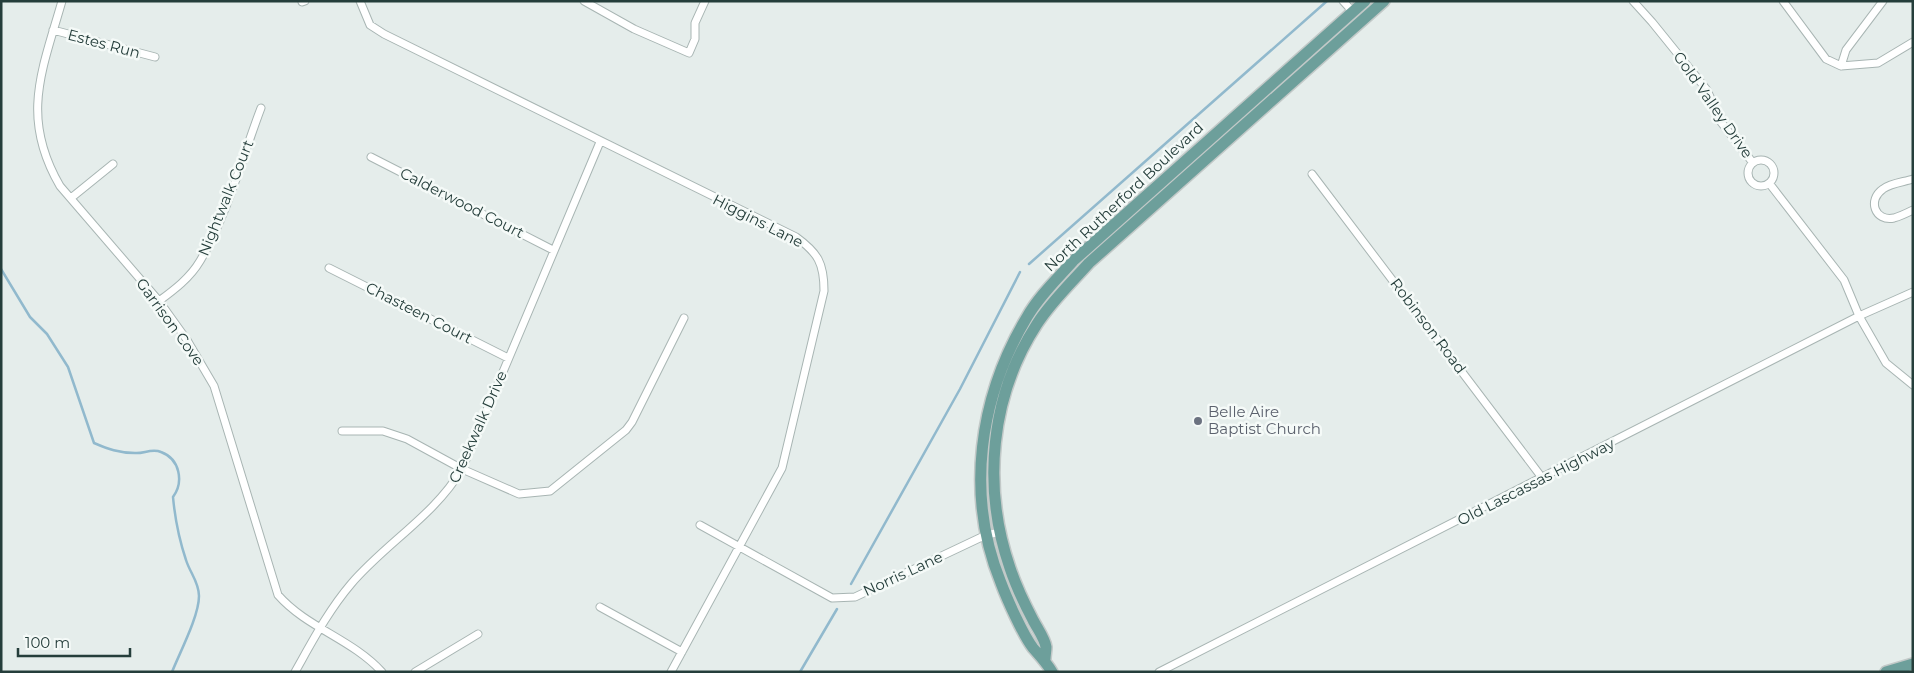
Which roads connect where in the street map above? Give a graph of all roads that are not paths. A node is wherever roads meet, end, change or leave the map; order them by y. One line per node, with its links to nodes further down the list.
1 (62, 1): 12 (street, Garrison Cove)
2 (360, 1): 17 (street, Higgins Lane)
3 (584, 1): 4 (street)
4 (705, 1)
5 (1343, 1): 11 (street)
6 (1365, 1): 11 (main road, North Rutherford Boulevard)
7 (1384, 1): 38 (main road, North Rutherford Boulevard)
8 (1633, 1): 19 (street, Gold Valley Drive)
9 (1783, 1): 15 (street)
10 (1883, 1): 15 (street)
11 (1353, 12): 39 (main road, North Rutherford Boulevard)
12 (54, 30): 14 (street, Estes Run); 24 (street, Garrison Cove)
13 (1913, 42): 15 (street)
14 (155, 57)
15 (1841, 66)
16 (261, 108): 29 (street, Nightwalk Court)
17 (600, 142): 26 (street, Creekwalk Drive); 40 (street, Higgins Lane)
18 (371, 157): 26 (street, Calderwood Court)
19 (1753, 163): 23 (street, Gold Valley Drive); 23 (street, Gold Valley Drive)
20 (112, 164): 24 (street)
21 (1312, 174): 36 (street, Robinson Road)
22 (1913, 179): 25 (street)
23 (1769, 183): 30 (street)
24 (71, 198): 29 (street, Garrison Cove)
25 (1913, 210)
26 (553, 250): 32 (street, Creekwalk Drive)
27 (329, 268): 32 (street, Chasteen Court)
28 (1913, 292): 30 (street, Old Lascassas Highway)
29 (159, 301): 42 (street, Garrison Cove)
30 (1859, 316): 33 (street); 36 (street, Old Lascassas Highway)
31 (684, 318): 35 (street)
32 (508, 358): 35 (street, Creekwalk Drive)
33 (1913, 385)
34 (342, 431): 35 (street)
35 (462, 469): 42 (street, Creekwalk Drive)
36 (1543, 478): 52 (street, Old Lascassas Highway)
37 (700, 525): 40 (street, Norris Lane)
38 (1001, 532): 39 (street, Norris Lane); 45 (main road, North Rutherford Boulevard)
39 (986, 535): 40 (street, Norris Lane); 45 (main road, North Rutherford Boulevard)
40 (739, 548): 44 (street, Higgins Lane)
41 (600, 607): 44 (street)
42 (320, 628): 47 (street, Creekwalk Drive); 48 (street, Garrison Cove)
43 (478, 634): 49 (street)
44 (682, 652): 50 (street, Higgins Lane)
45 (1045, 659): 51 (main road, North Rutherford Boulevard)
46 (1913, 664): 53 (main road)
47 (295, 672)
48 (382, 672)
49 (415, 672)
50 (671, 672)
51 (1052, 672)
52 (1159, 672)
53 (1886, 672)

